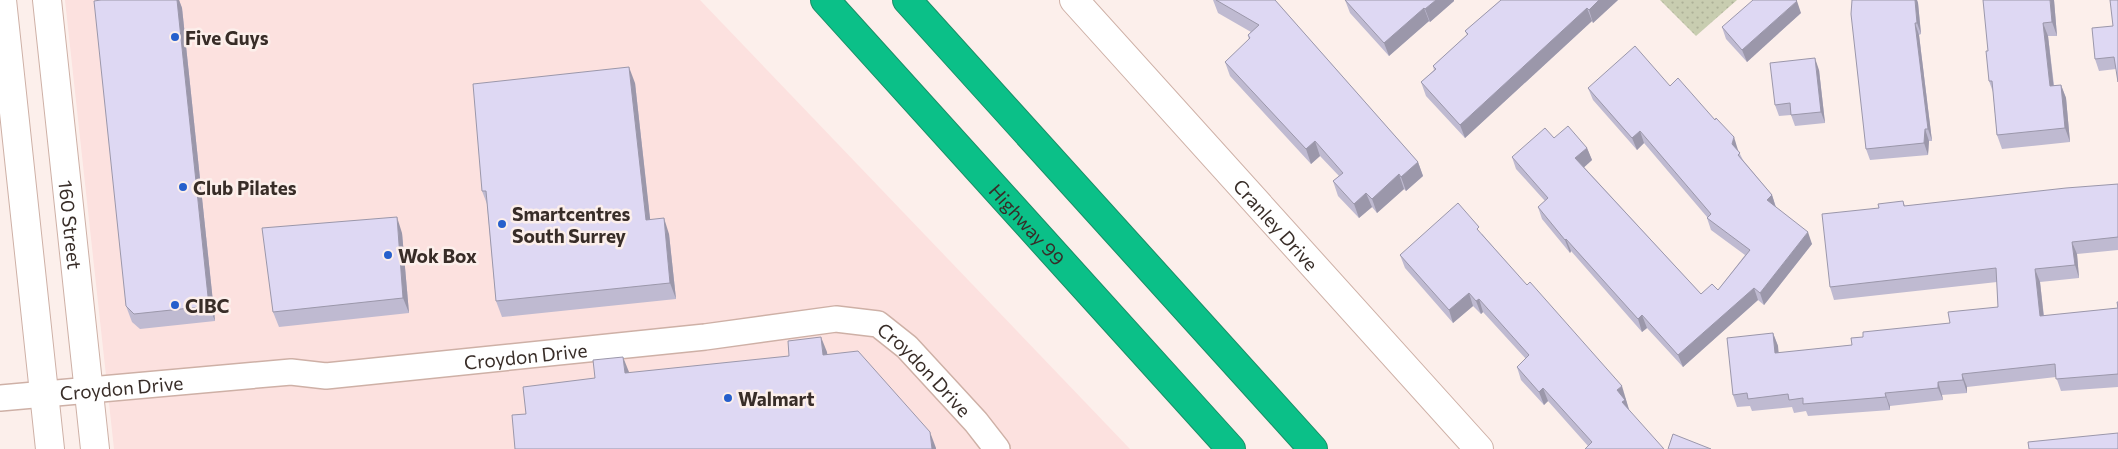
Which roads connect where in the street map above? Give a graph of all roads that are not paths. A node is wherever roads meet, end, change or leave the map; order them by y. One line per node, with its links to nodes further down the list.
1 (2, 0): 7 (street)
2 (47, 0): 6 (street, 160 Street)
3 (825, 0): 12 (highway, Highway 99)
4 (907, 0): 13 (highway)
5 (1074, 0): 14 (street, Cranley Drive)
6 (89, 390): 7 (street, Croydon Drive); 10 (street, 160 Street); 11 (street, Croydon Drive)
7 (44, 394): 8 (street, Croydon Drive); 9 (street)
8 (0, 398)
9 (50, 449)
10 (95, 449)
11 (997, 449)
12 (1231, 449)
13 (1313, 449)
14 (1478, 449)

